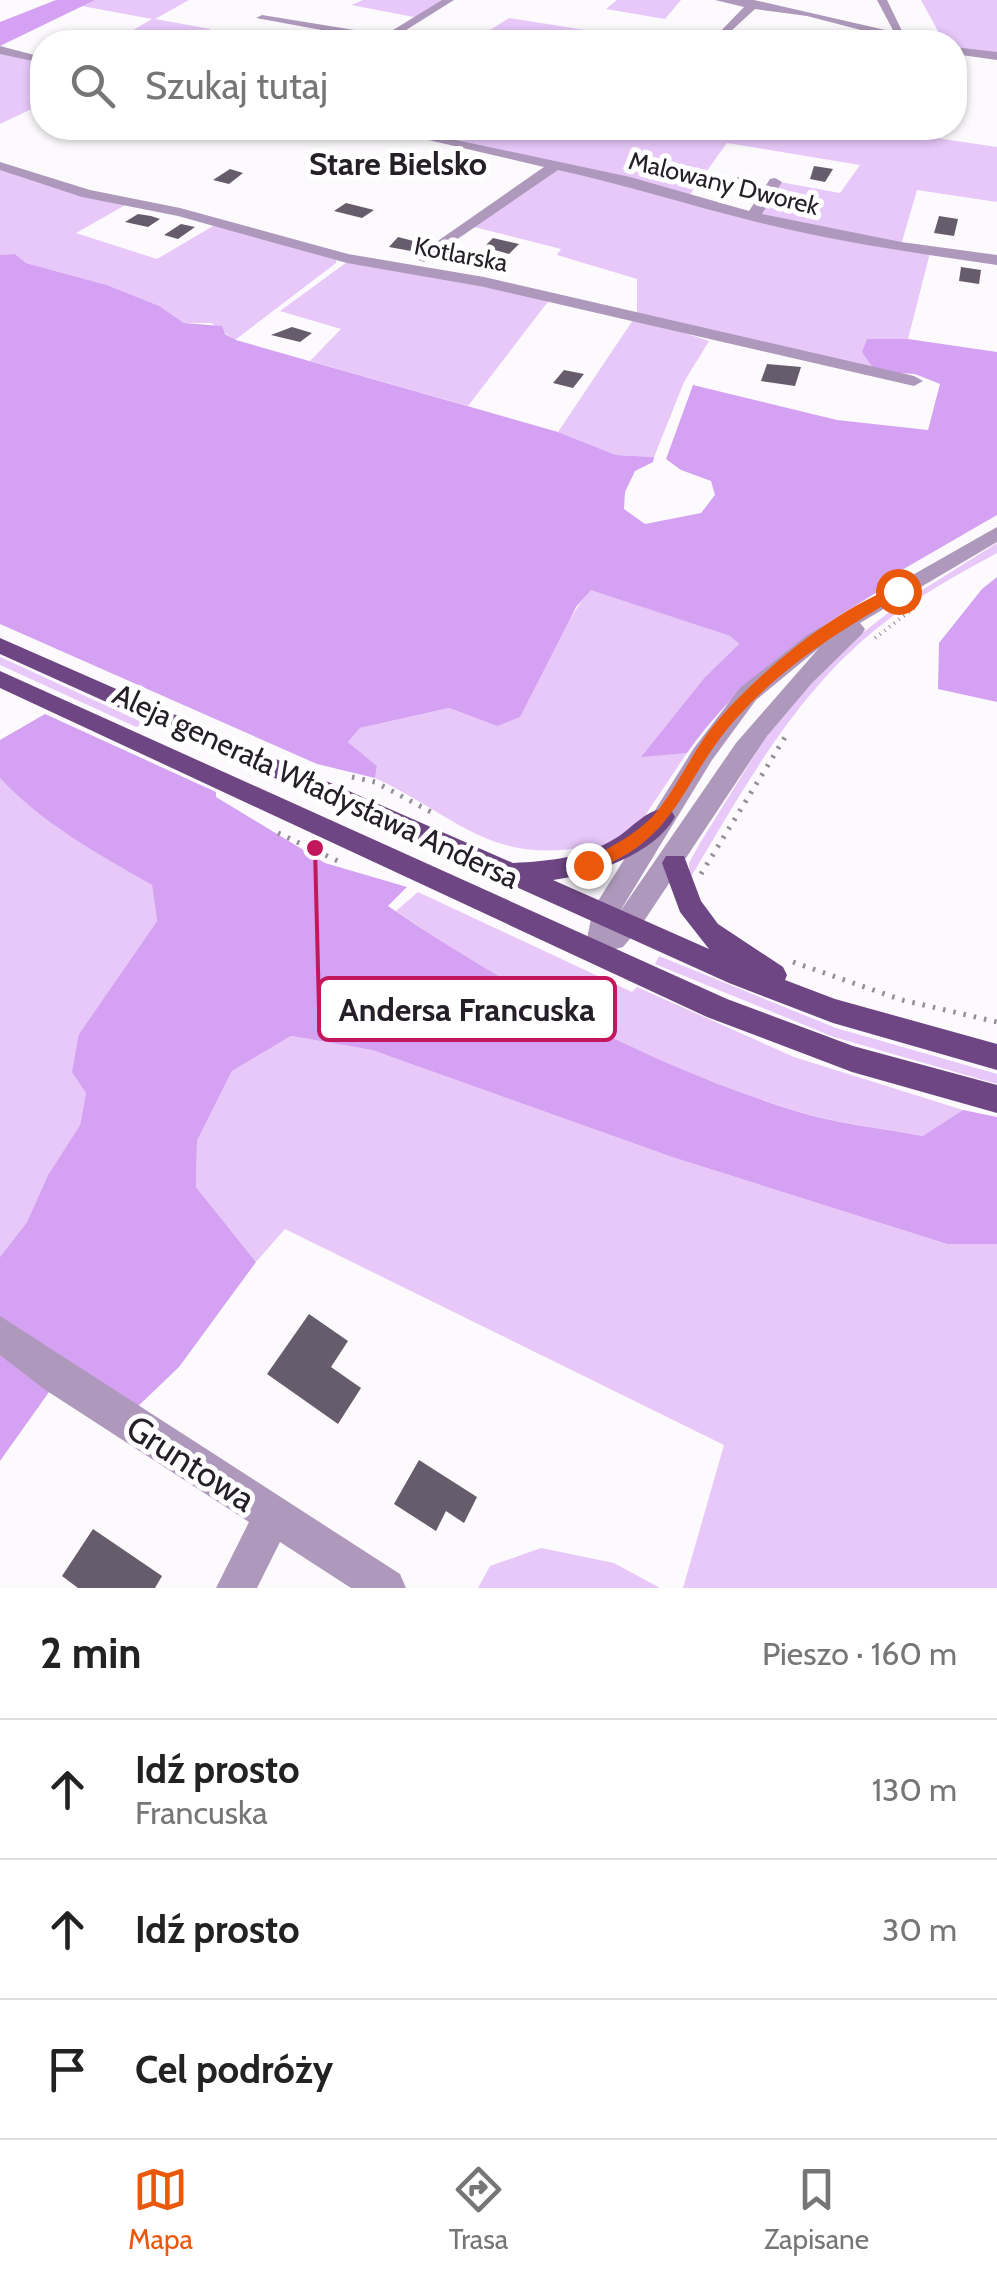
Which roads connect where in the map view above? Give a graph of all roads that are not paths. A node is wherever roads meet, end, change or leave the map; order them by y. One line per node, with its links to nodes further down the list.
1 (450, 0): 8 (street)
2 (720, 0): 4 (street)
3 (882, 0): 11 (street)
4 (749, 2): 6 (street); 9 (street)
5 (262, 18): 7 (street)
6 (862, 28): 10 (street)
7 (327, 30)
8 (404, 30)
9 (728, 30)
10 (870, 30)
11 (898, 30)
12 (0, 50): 15 (street)
13 (967, 52): 14 (street)
14 (997, 56)
15 (30, 57)
16 (439, 140): 17 (street, Malowany Dworek)
17 (555, 165): 20 (street, Malowany Dworek); 21 (street)
18 (0, 166): 23 (street, Kotlarska)
19 (775, 182): 20 (street)
20 (752, 217): 22 (street, Malowany Dworek)
21 (424, 258)
22 (997, 260)
23 (914, 381)
24 (997, 533): 25 (street)
25 (909, 597): 30 (street); 31 (street)
26 (0, 645): 28 (main road, Aleja generała Władysława Andersa)
27 (0, 679): 29 (main road, Aleja generała Władysława Andersa)
28 (162, 718): 29 (main road); 32 (main road, Aleja generała Władysława Andersa)
29 (136, 742): 34 (main road, Aleja generała Władysława Andersa)
30 (662, 817): 32 (main road); 33 (street)
31 (675, 863): 33 (street); 35 (main road)
32 (508, 874): 33 (main road, Aleja generała Władysława Andersa)
33 (614, 922): 34 (street); 35 (main road, Aleja generała Władysława Andersa)
34 (598, 953): 37 (main road, Aleja generała Władysława Andersa)
35 (833, 1011): 36 (main road, Aleja generała Władysława Andersa)
36 (997, 1057)
37 (997, 1099)
38 (0, 1334): 39 (street, Gruntowa)
39 (272, 1516): 40 (street); 41 (street, Gruntowa)
40 (236, 1588)
41 (386, 1588)

